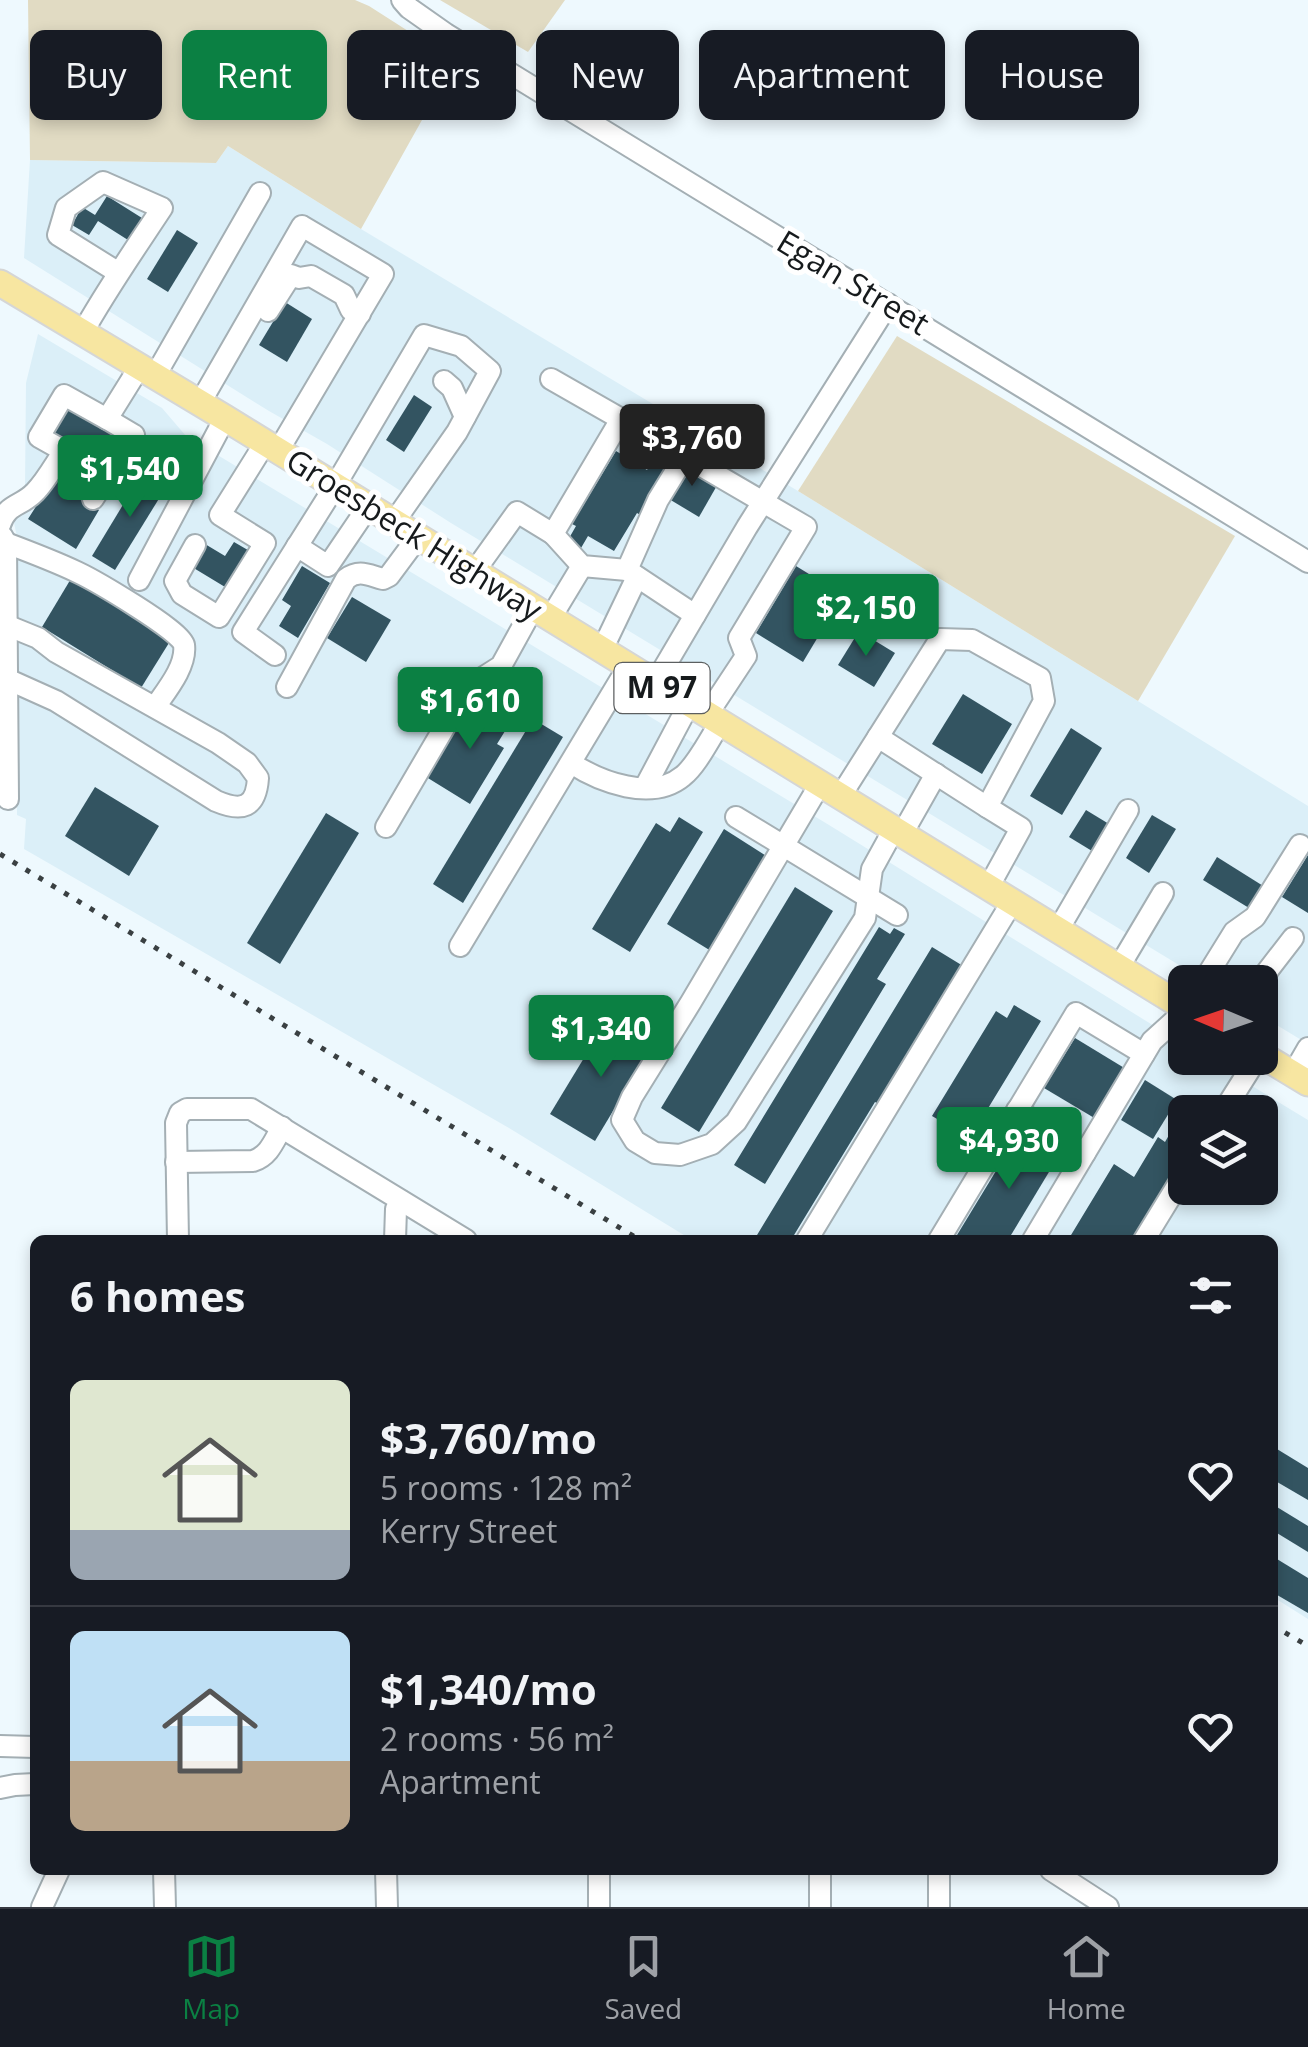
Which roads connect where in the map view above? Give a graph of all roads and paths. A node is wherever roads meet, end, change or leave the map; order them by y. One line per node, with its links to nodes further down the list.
1 (402, 0): 5 (street, Egan Street)
2 (260, 193): 9 (street)
3 (119, 273): 3 (street); 7 (street)
4 (0, 283): 7 (main road, Groesbeck Highway / M 97)
5 (888, 304): 21 (street); 30 (street, Egan Street)
6 (356, 312): 8 (street); 8 (street); 17 (street)
7 (83, 332): 9 (main road, Groesbeck Highway / M 97)
8 (236, 340): 12 (street)
9 (148, 371): 12 (main road, Groesbeck Highway / M 97); 14 (street)
10 (551, 379): 16 (street)
11 (444, 381): 13 (street)
12 (200, 403): 15 (main road, Groesbeck Highway / M 97)
13 (465, 416): 19 (street); 23 (street)
14 (107, 418): 20 (street); 24 (street)
15 (226, 418): 17 (main road, Groesbeck Highway / M 97); 29 (street)
16 (621, 419): 18 (street); 25 (street)
17 (272, 447): 19 (main road, Groesbeck Highway / M 97); 32 (street)
18 (685, 456): 21 (street); 34 (street)
19 (335, 486): 22 (main road, Groesbeck Highway / M 97); 28 (street)
20 (93, 499)
21 (764, 501): 37 (street); 46 (street)
22 (368, 506): 23 (main road, Groesbeck Highway / M 97); 28 (street)
23 (394, 522): 26 (main road, Groesbeck Highway / M 97)
24 (2, 534): 38 (street); 45 (street)
25 (554, 534): 31 (street); 33 (street)
26 (418, 537): 33 (main road, Groesbeck Highway / M 97); 44 (street)
27 (195, 545): 32 (street)
28 (297, 546): 40 (street)
29 (154, 554): 32 (street); 35 (street)
30 (1308, 562)
31 (582, 566): 34 (street); 36 (street)
32 (181, 570)
33 (474, 572): 36 (main road, Groesbeck Highway / M 97)
34 (632, 574): 37 (street); 39 (street)
35 (139, 580)
36 (542, 614): 39 (main road, Groesbeck Highway / M 97); 56 (street)
37 (695, 615): 43 (street)
38 (6, 625): 42 (street); 45 (street)
39 (602, 650): 41 (main road, Groesbeck Highway / M 97)
40 (275, 655)
41 (628, 667): 43 (main road, Groesbeck Highway / M 97); 48 (street)
42 (7, 678): 45 (street); 52 (street)
43 (654, 683): 46 (main road, Groesbeck Highway / M 97)
44 (287, 687)
45 (155, 708)
46 (705, 714): 50 (street); 50 (street); 51 (main road, Groesbeck Highway / M 97)
47 (878, 736): 49 (street); 51 (street); 53 (street)
48 (571, 762): 50 (street); 67 (street)
49 (936, 774): 53 (street); 57 (street)
50 (645, 787)
51 (830, 791): 57 (main road, Groesbeck Highway / M 97); 58 (street)
52 (8, 799)
53 (987, 807): 60 (street)
54 (1128, 810): 65 (street)
55 (736, 817): 58 (street)
56 (386, 827)
57 (898, 832): 60 (main road, Groesbeck Highway / M 97); 62 (street)
58 (783, 846): 62 (street); 62 (street)
59 (1300, 846): 68 (street)
60 (988, 888): 63 (main road, Groesbeck Highway / M 97)
61 (1163, 894): 70 (street)
62 (868, 897): 64 (street)
63 (1012, 902): 65 (main road, Groesbeck Highway / M 97); 86 (street)
64 (897, 914)
65 (1058, 930): 70 (main road, Groesbeck Highway / M 97)
66 (1294, 938): 69 (street)
67 (460, 946)
68 (1214, 965)
69 (1273, 965)
70 (1118, 967): 71 (main road, Groesbeck Highway / M 97)
71 (1168, 998)
72 (1168, 1025): 74 (street)
73 (1308, 1048): 76 (street)
74 (1144, 1054): 77 (street); 79 (street)
75 (1278, 1066): 76 (main road)
76 (1301, 1079)
77 (1017, 1110): 79 (street); 87 (street)
78 (282, 1127): 80 (street); 80 (street); 81 (street)
79 (1085, 1153): 88 (street)
80 (176, 1162): 83 (street)
81 (401, 1201): 84 (street); 85 (street)
82 (1168, 1201): 89 (street)
83 (178, 1235)
84 (395, 1235)
85 (458, 1235)
86 (810, 1235)
87 (942, 1235)
88 (1035, 1235)
89 (1147, 1235)
90 (0, 1746): 91 (street)
91 (30, 1747)
92 (30, 1785): 93 (street)
93 (0, 1788)
94 (57, 1875): 101 (street)
95 (164, 1875): 102 (street)
96 (386, 1875): 103 (street)
97 (599, 1875): 104 (street)
98 (820, 1875): 105 (street)
99 (938, 1875): 106 (street)
100 (1060, 1875): 107 (street)
101 (42, 1907)
102 (164, 1907)
103 (387, 1907)
104 (600, 1907)
105 (820, 1907)
106 (938, 1907)
107 (1108, 1907)

